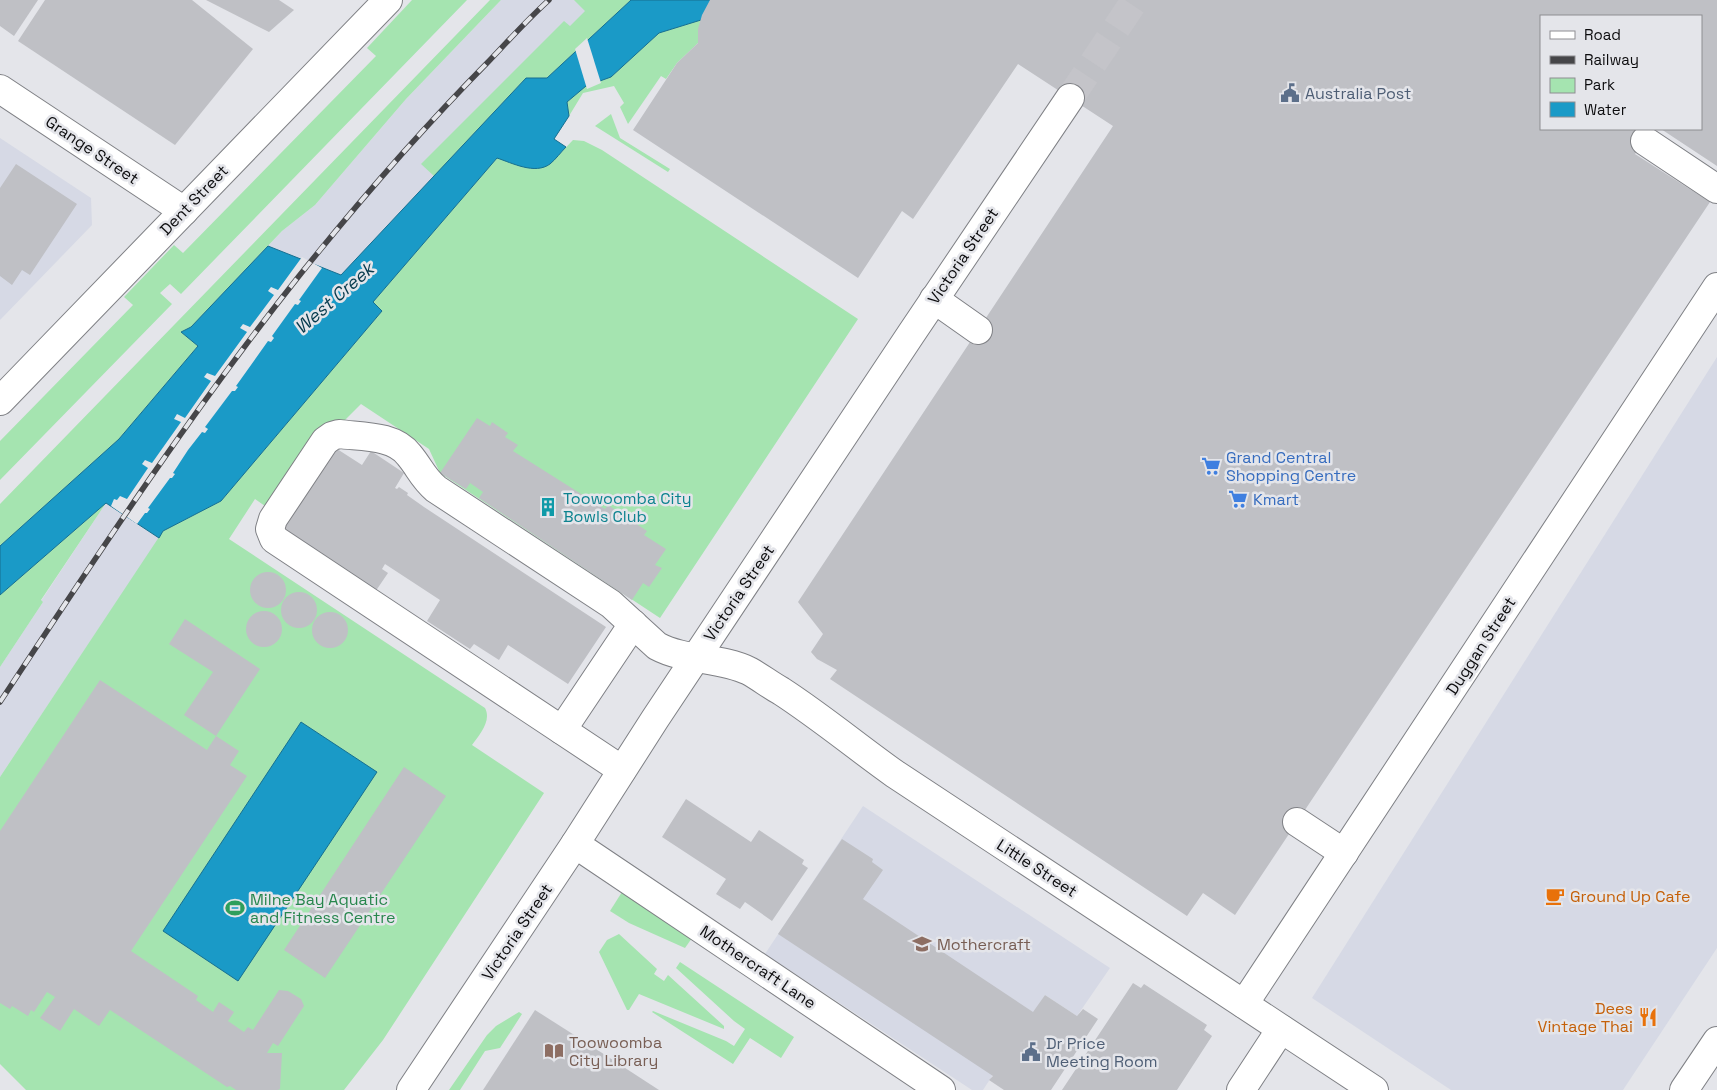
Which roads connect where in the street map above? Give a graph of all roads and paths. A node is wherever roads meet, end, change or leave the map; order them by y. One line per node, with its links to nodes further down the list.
1 (388, 0): 6 (street, Dent Street)
2 (0, 89): 6 (street, Grange Street)
3 (1070, 98): 8 (street, Victoria Street)
4 (1644, 141): 5 (street)
5 (1717, 189)
6 (184, 211): 10 (street, Dent Street)
7 (1717, 288): 17 (street, Duggan Street)
8 (934, 299): 9 (street); 12 (street, Victoria Street)
9 (978, 330)
10 (0, 401)
11 (633, 624): 12 (street, Little Street); 13 (street); 13 (street, Little Street)
12 (696, 657): 14 (street, Victoria Street); 18 (street, Little Street)
13 (562, 730): 14 (street)
14 (622, 770): 16 (street, Victoria Street)
15 (1297, 822): 17 (street)
16 (575, 844): 21 (street, Victoria Street); 22 (street, Mothercraft Lane)
17 (1344, 853): 18 (street, Duggan Street)
18 (1244, 1004): 19 (street, Little Street)
19 (1281, 1029): 23 (street); 24 (street, Little Street)
20 (1714, 1049): 25 (street)
21 (410, 1090)
22 (941, 1090)
23 (1241, 1090)
24 (1374, 1090)
25 (1684, 1090)

